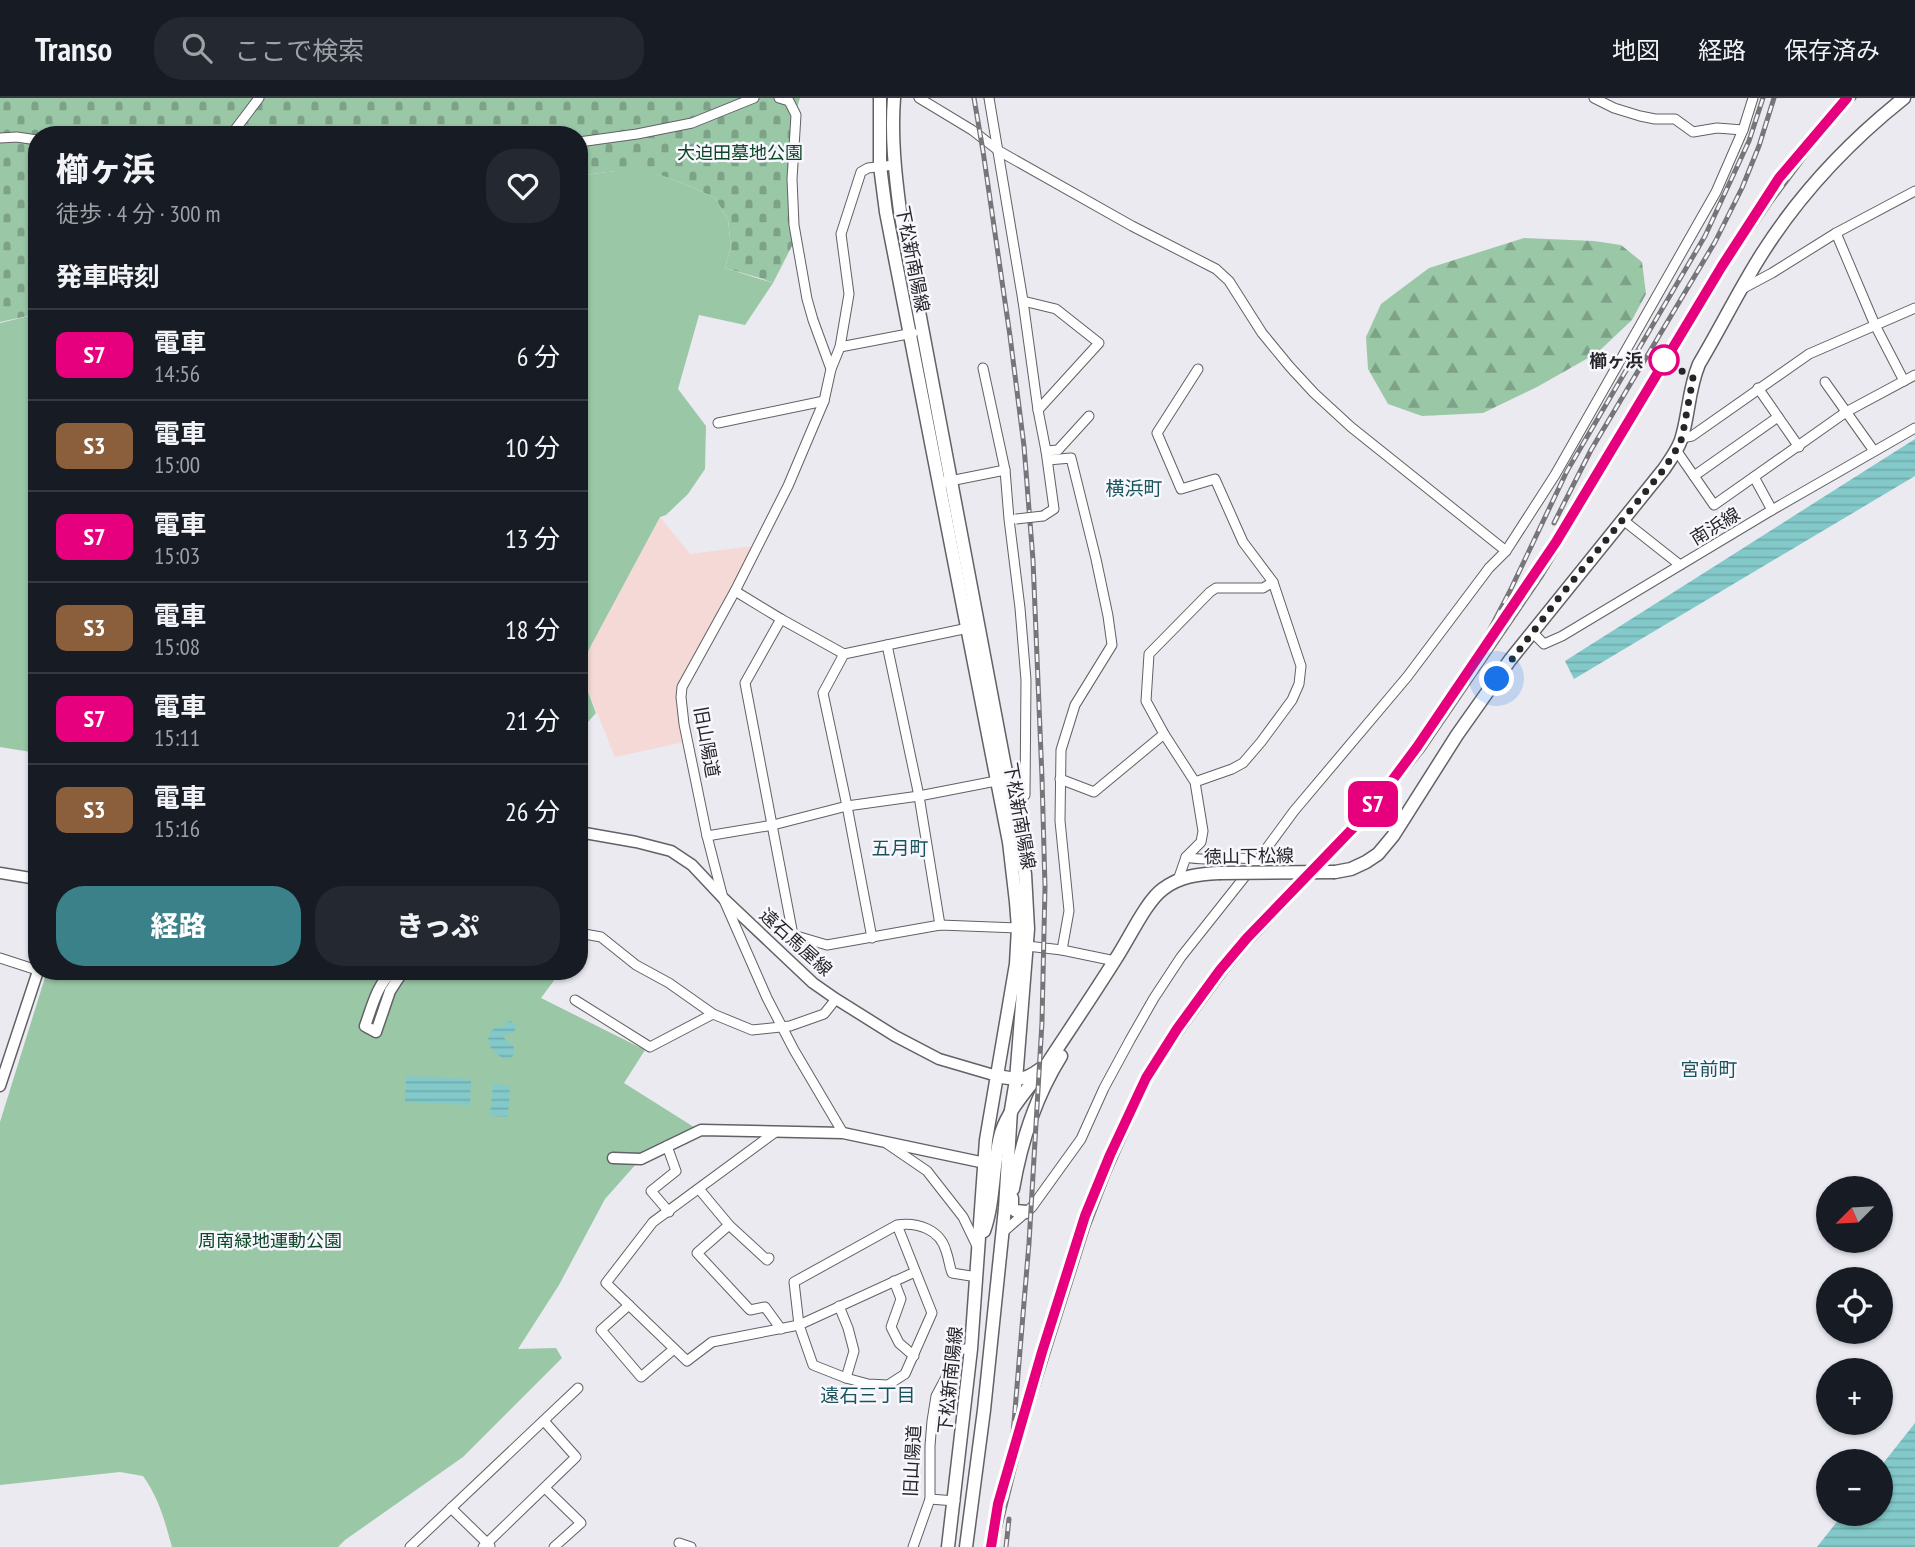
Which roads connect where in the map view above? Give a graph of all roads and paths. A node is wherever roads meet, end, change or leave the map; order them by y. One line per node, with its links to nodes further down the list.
1 (259, 98): 11 (street)
2 (754, 98): 15 (street)
3 (779, 98): 29 (street)
4 (880, 98): 18 (main road, 下松新南陽線)
5 (894, 98): 17 (main road, 下松新南陽線)
6 (919, 98): 16 (street)
7 (989, 98): 16 (street)
8 (1594, 98): 12 (street)
9 (1754, 98): 12 (street)
10 (1904, 98): 21 (main road)
11 (239, 126)
12 (1743, 130): 54 (street)
13 (0, 138): 14 (street)
14 (28, 139)
15 (588, 141)
16 (999, 151): 22 (street); 54 (street)
17 (894, 165): 18 (street); 25 (main road, 下松新南陽線)
18 (880, 166): 26 (main road, 下松新南陽線); 27 (street, 旧山陽道)
19 (1915, 191): 20 (street)
20 (1836, 233): 21 (street); 24 (street)
21 (1741, 290): 42 (main road)
22 (1023, 302): 36 (street); 36 (street)
23 (1915, 308): 24 (street)
24 (1875, 325): 32 (street); 34 (street)
25 (923, 331): 26 (street); 49 (main road, 下松新南陽線)
26 (910, 334): 27 (street); 50 (main road, 下松新南陽線)
27 (839, 347): 29 (street, 旧山陽道)
28 (984, 368): 46 (street)
29 (831, 369): 35 (street, 旧山陽道)
30 (1198, 369): 56 (street)
31 (1915, 375): 32 (street)
32 (1904, 381): 37 (street)
33 (1825, 382): 37 (street)
34 (1758, 388): 39 (street); 42 (street)
35 (824, 401): 40 (street); 57 (street, 旧山陽道)
36 (1038, 410): 45 (street)
37 (1846, 412): 43 (street); 44 (street)
38 (1089, 416): 45 (street)
39 (1778, 417): 43 (street); 47 (street)
40 (718, 423)
41 (1915, 428): 44 (street, 南浜線)
42 (1679, 444): 47 (street); 53 (main road, 徳山下松線)
43 (1799, 447): 48 (street)
44 (1874, 450): 51 (street, 南浜線)
45 (1047, 456): 52 (street, bridge); 64 (street)
46 (1005, 470): 49 (street); 52 (street)
47 (1694, 476): 48 (street)
48 (1754, 478): 51 (street)
49 (952, 481): 50 (street); 59 (main road, 下松新南陽線)
50 (938, 484): 59 (main road, 下松新南陽線)
51 (1772, 510): 55 (street, 南浜線)
52 (1012, 519): 68 (street)
53 (1623, 520): 55 (street); 60 (main road, 徳山下松線)
54 (1506, 551): 74 (street)
55 (1680, 565): 60 (street, 南浜線)
56 (1273, 582): 63 (street); 66 (street)
57 (736, 591): 58 (street); 72 (street, 旧山陽道)
58 (781, 620): 62 (street); 70 (street)
59 (972, 627): 61 (street); 65 (main road, 下松新南陽線); 68 (main road, 下松新南陽線)
60 (1533, 633): 77 (main road, 徳山下松線, bridge)
61 (887, 645): 62 (street); 67 (street)
62 (844, 654): 69 (street)
63 (1164, 734): 64 (street); 66 (street)
64 (1060, 779): 84 (street)
65 (996, 781): 67 (street); 80 (main road, 下松新南陽線)
66 (1195, 782): 73 (street)
67 (919, 796): 69 (street); 79 (street)
68 (1010, 799): 83 (main road, 下松新南陽線)
69 (847, 806): 70 (street); 82 (street)
70 (773, 825): 72 (street); 82 (street)
71 (588, 834): 78 (street, 遠石馬屋線)
72 (707, 836): 78 (street, 旧山陽道)
73 (1186, 857): 74 (street); 77 (street)
74 (1258, 860): 110 (street)
75 (0, 873): 76 (street)
76 (28, 878)
77 (1178, 880): 86 (main road, 徳山下松線)
78 (723, 898): 92 (street, 遠石馬屋線); 95 (street, 旧山陽道)
79 (940, 925): 80 (street); 82 (street)
80 (1018, 928): 97 (main road, 下松新南陽線)
81 (588, 935): 94 (street)
82 (872, 938)
83 (1027, 946): 84 (street); 98 (main road, 下松新南陽線)
84 (1062, 950): 86 (street)
85 (0, 958): 87 (street)
86 (1115, 961): 88 (main road, 徳山下松線)
87 (28, 968)
88 (1105, 976): 96 (main road, 徳山下松線); 108 (main road)
89 (34, 980): 99 (street)
90 (385, 980): 91 (street)
91 (397, 980)
92 (836, 999): 95 (street); 97 (street, 遠石馬屋線)
93 (575, 1000): 94 (street)
94 (713, 1014): 95 (street)
95 (783, 1027): 102 (street, 旧山陽道)
96 (1047, 1063): 98 (main road, 徳山下松線); 100 (main road)
97 (997, 1076): 98 (main road); 106 (main road, 下松新南陽線)
98 (1016, 1080): 100 (main road, 下松新南陽線)
99 (0, 1086)
100 (1012, 1110): 108 (main road, 下松新南陽線); 114 (main road)
101 (774, 1133): 102 (street); 104 (street); 107 (street)
102 (843, 1133): 103 (street)
103 (884, 1142): 106 (street); 114 (street)
104 (667, 1146): 105 (street); 109 (street)
105 (613, 1158)
106 (985, 1163): 114 (main road, 下松新南陽線)
107 (699, 1189): 109 (street); 111 (street)
108 (1008, 1203): 110 (main road); 113 (main road, 下松新南陽線)
109 (668, 1212): 119 (street)
110 (1026, 1212): 113 (street)
111 (730, 1225): 115 (street); 122 (street)
112 (897, 1226): 116 (street); 117 (street); 121 (street)
113 (1002, 1233): 140 (main road, 下松新南陽線)
114 (978, 1248): 117 (main road, 下松新南陽線)
115 (769, 1258)
116 (915, 1272): 118 (street); 125 (street)
117 (977, 1278): 124 (main road, 下松新南陽線)
118 (894, 1281): 120 (street); 125 (street)
119 (629, 1305): 123 (street); 123 (street)
120 (839, 1306): 121 (street); 126 (street)
121 (800, 1325): 122 (street); 126 (street)
122 (780, 1329): 123 (street)
123 (674, 1349)
124 (971, 1349): 130 (street, 旧山陽道); 131 (main road, 下松新南陽線)
125 (914, 1356): 126 (street)
126 (846, 1378)
127 (578, 1388): 128 (street)
128 (544, 1421): 129 (street); 132 (street)
129 (545, 1488): 134 (street); 136 (street)
130 (930, 1499): 131 (street); 138 (street, 旧山陽道)
131 (955, 1501): 139 (main road, 下松新南陽線)
132 (452, 1508): 134 (street); 135 (street)
133 (679, 1543): 137 (street)
134 (487, 1546)
135 (410, 1547)
136 (554, 1547)
137 (691, 1547)
138 (913, 1547)
139 (948, 1547)
140 (966, 1547)

